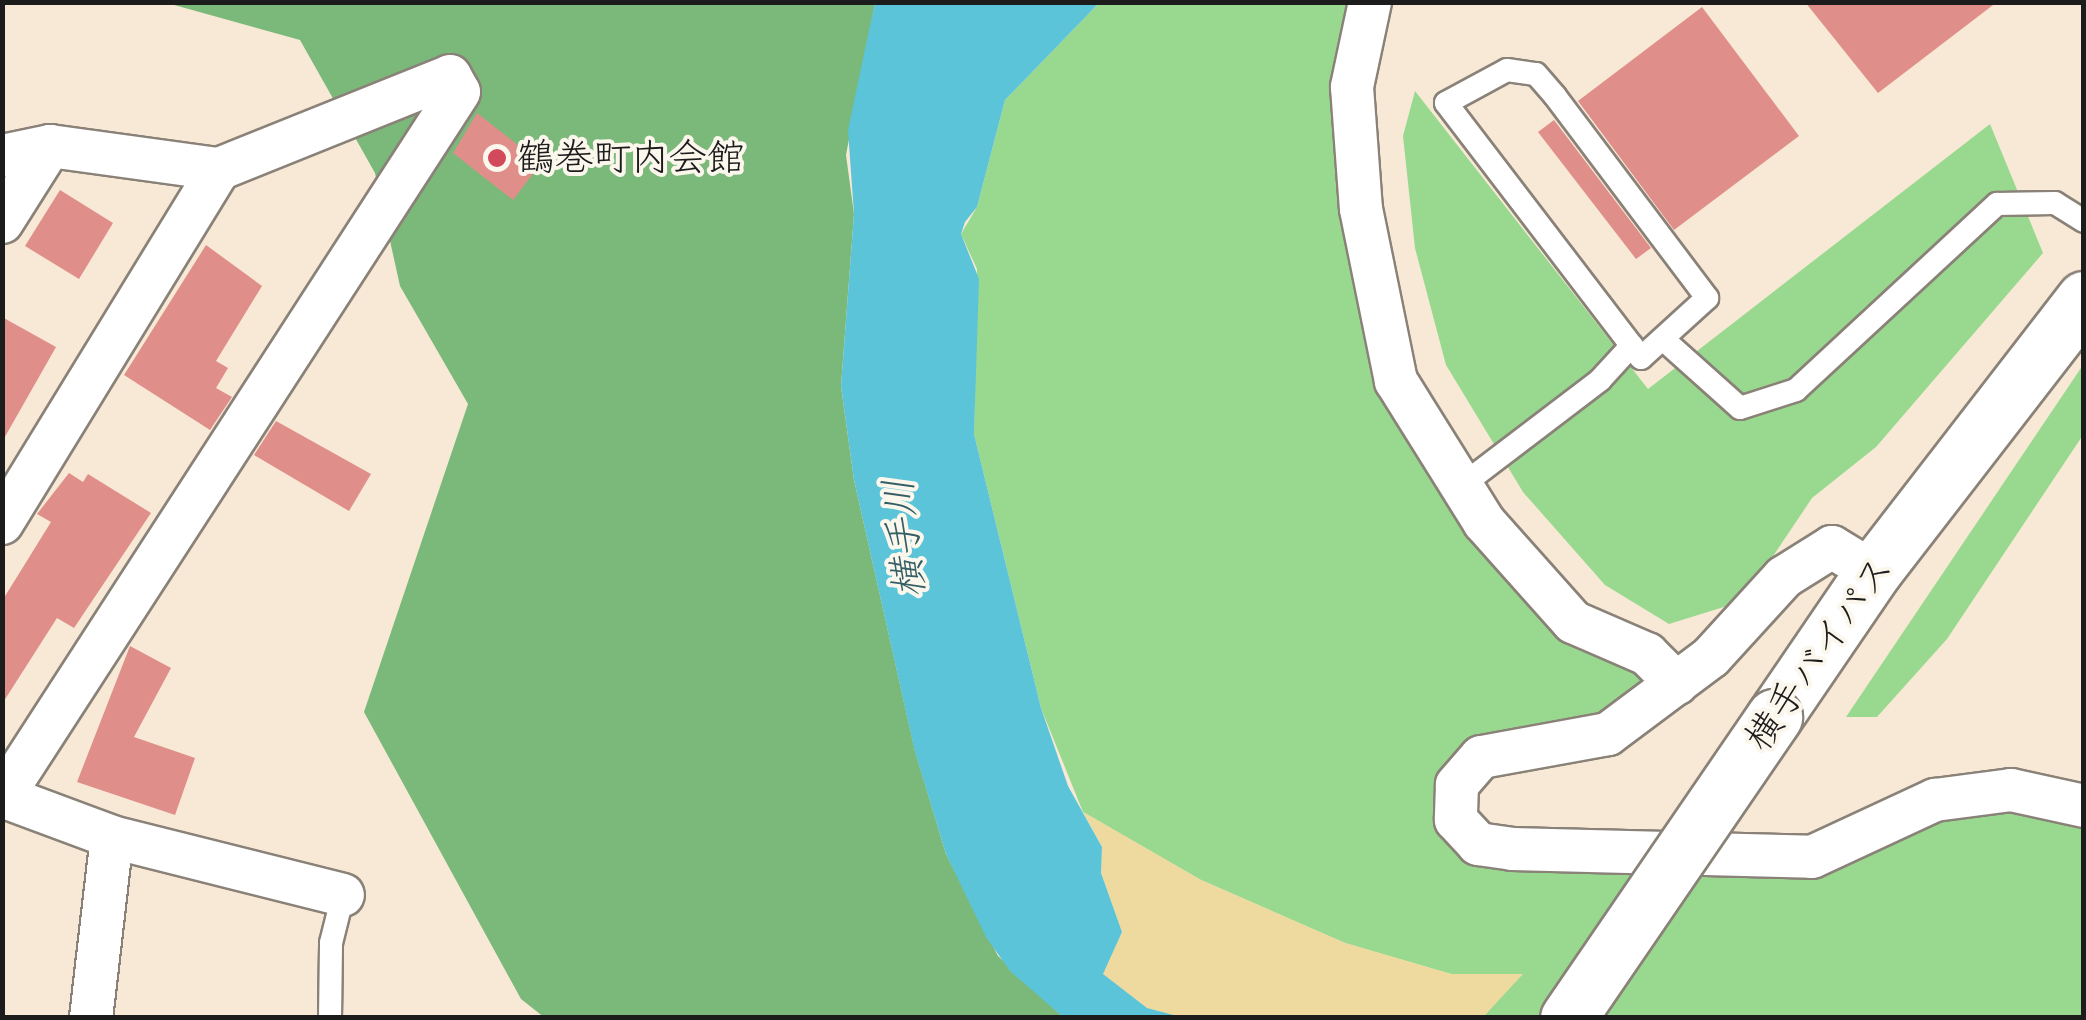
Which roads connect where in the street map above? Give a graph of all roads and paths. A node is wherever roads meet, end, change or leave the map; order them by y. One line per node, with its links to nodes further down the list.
1 (1370, 2): 10 (street)
2 (50, 146): 3 (street); 4 (street); 6 (street)
3 (2, 156)
4 (218, 168): 11 (street); 14 (street)
5 (2084, 220): 8 (lane)
6 (2, 222)
7 (2084, 300): 12 (highway, 横手バイパス)
8 (1664, 340): 9 (lane); 9 (lane)
9 (1632, 346): 10 (lane)
10 (1461, 486): 13 (street)
11 (2, 523)
12 (1873, 572): 13 (street); 20 (highway, 横手バイパス, bridge)
13 (1676, 684): 15 (street)
14 (3, 797): 16 (street)
15 (2084, 806)
16 (112, 837): 17 (street); 18 (street)
17 (343, 895): 19 (lane)
18 (91, 1018)
19 (330, 1018)
20 (1568, 1018)

